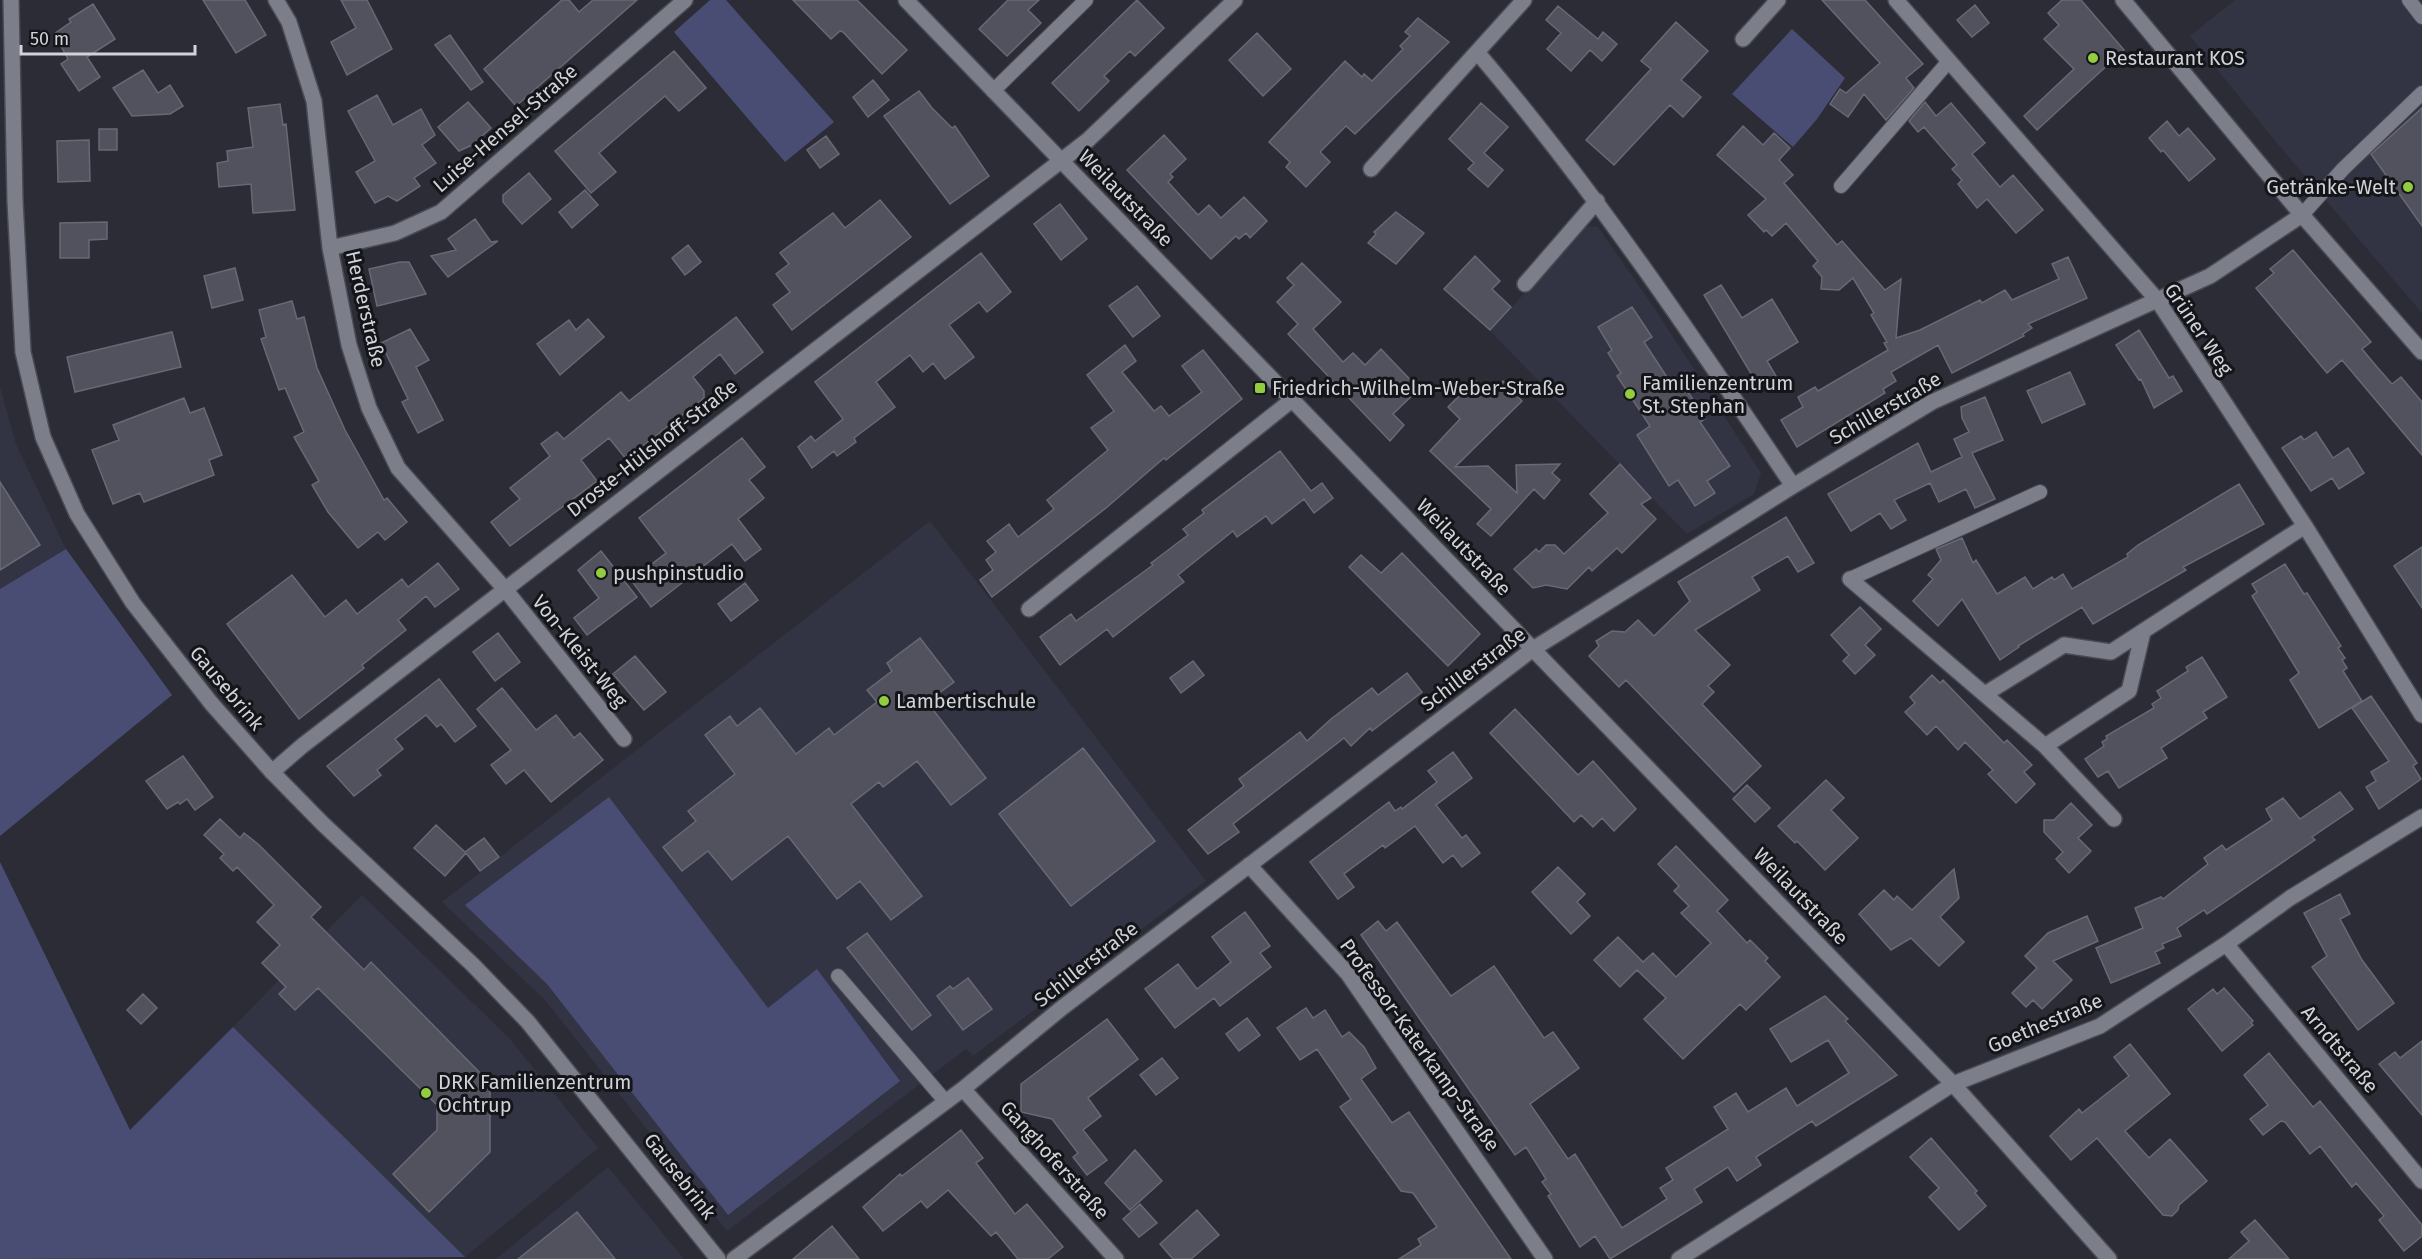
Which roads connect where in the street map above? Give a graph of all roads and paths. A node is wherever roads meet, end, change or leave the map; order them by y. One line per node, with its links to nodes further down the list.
1 (11, 0): 14 (street, Gausebrink)
2 (276, 0): 25 (street, Herderstraße)
3 (685, 0): 25 (street, Luise-Hensel-Straße)
4 (906, 0): 18 (street, Weilautstraße)
5 (1086, 0): 18 (lane)
6 (1235, 0): 20 (street, Droste-Hülshoff-Straße)
7 (1524, 0): 15 (street)
8 (1778, 0): 13 (street)
9 (1896, 0): 16 (street, Grüner Weg)
10 (2123, 0): 24 (street)
11 (2409, 0): 12 (lane)
12 (2422, 17)
13 (1743, 39)
14 (6, 45): 17 (street, Gausebrink)
15 (1477, 52): 21 (street); 23 (street)
16 (1949, 61): 22 (lane); 27 (street, Grüner Weg)
17 (6, 81): 42 (street, Gausebrink)
18 (993, 91): 20 (street, Weilautstraße)
19 (2422, 93): 24 (lane)
20 (1060, 160): 29 (street, Weilautstraße); 34 (street, Droste-Hülshoff-Straße)
21 (1371, 169)
22 (1841, 186)
23 (1597, 201): 26 (street); 30 (street)
24 (2302, 214): 27 (street, Schillerstraße); 28 (street)
25 (330, 248): 34 (street, Herderstraße)
26 (1525, 284)
27 (2157, 301): 30 (street, Schillerstraße); 32 (street, Grüner Weg)
28 (2422, 352)
29 (1292, 400): 35 (street); 37 (street, Weilautstraße)
30 (1793, 486): 37 (street, Schillerstraße)
31 (2040, 492): 33 (lane)
32 (2305, 526): 36 (street); 39 (street, Grüner Weg)
33 (1850, 579): 38 (street)
34 (504, 588): 40 (street, Von-Kleist-Weg); 42 (street, Droste-Hülshoff-Straße)
35 (1029, 609)
36 (2143, 632): 38 (street); 41 (street)
37 (1533, 649): 45 (street, Schillerstraße); 48 (street, Weilautstraße)
38 (1985, 694): 41 (street)
39 (2422, 715)
40 (624, 739)
41 (2045, 746): 44 (street)
42 (272, 772): 52 (street, Gausebrink)
43 (2422, 817): 46 (street, Goethestraße)
44 (2114, 819)
45 (1249, 865): 49 (street, Schillerstraße); 55 (street, Professor-Katerkamp-Straße)
46 (2226, 944): 48 (street, Goethestraße); 51 (street, Arndtstraße)
47 (838, 976): 50 (lane)
48 (1953, 1084): 56 (street, Goethestraße); 57 (street, Weilautstraße)
49 (963, 1089): 50 (street, Schillerstraße); 54 (street, Ganghoferstraße)
50 (946, 1102): 53 (street, Schillerstraße)
51 (2422, 1181)
52 (716, 1258)
53 (735, 1259)
54 (1116, 1259)
55 (1545, 1259)
56 (1679, 1259)
57 (2109, 1259)

